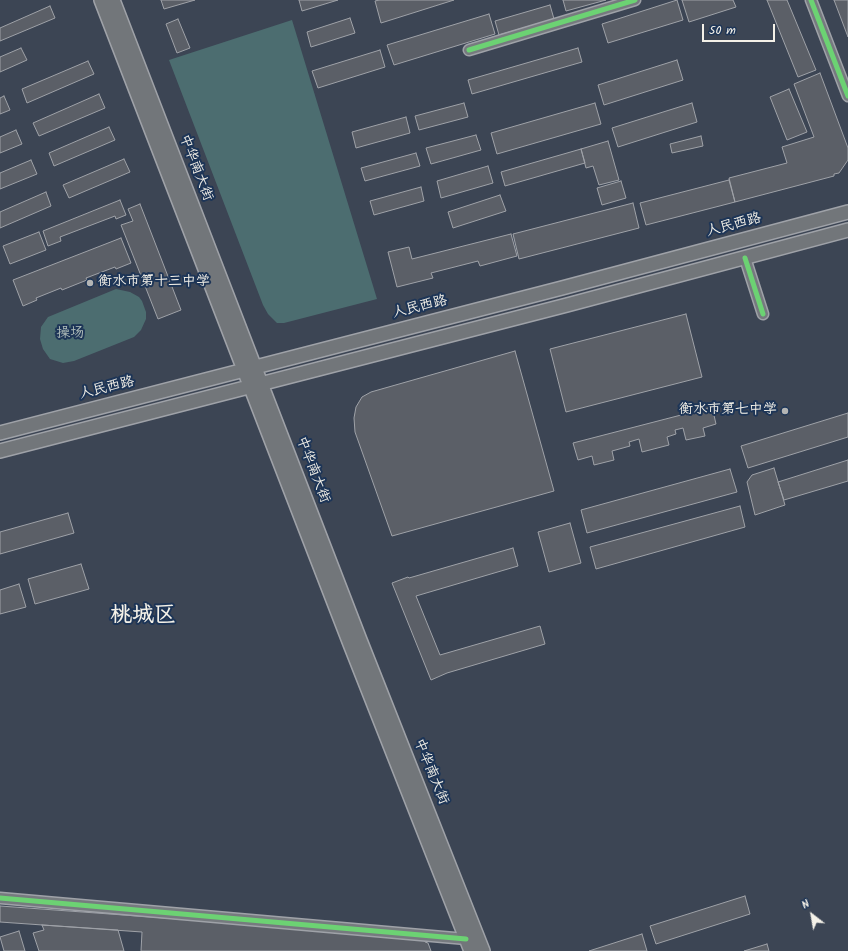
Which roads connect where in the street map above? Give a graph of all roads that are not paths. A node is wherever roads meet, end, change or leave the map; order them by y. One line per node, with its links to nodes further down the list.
1 (101, 0): 11 (main road, 中华南大街)
2 (113, 0): 11 (main road, 中华南大街)
3 (635, 0): 5 (street)
4 (811, 0): 6 (street)
5 (469, 50)
6 (848, 96)
7 (848, 212): 11 (main road, 人民西路)
8 (848, 230): 9 (main road)
9 (745, 258): 10 (street); 12 (main road)
10 (763, 314)
11 (249, 369): 12 (main road, 中华南大街); 13 (main road, 人民西路)
12 (256, 385): 14 (main road); 16 (main road, 中华南大街); 17 (main road, 中华南大街)
13 (0, 433)
14 (0, 451)
15 (0, 898): 16 (street)
16 (468, 945)
17 (483, 951)

